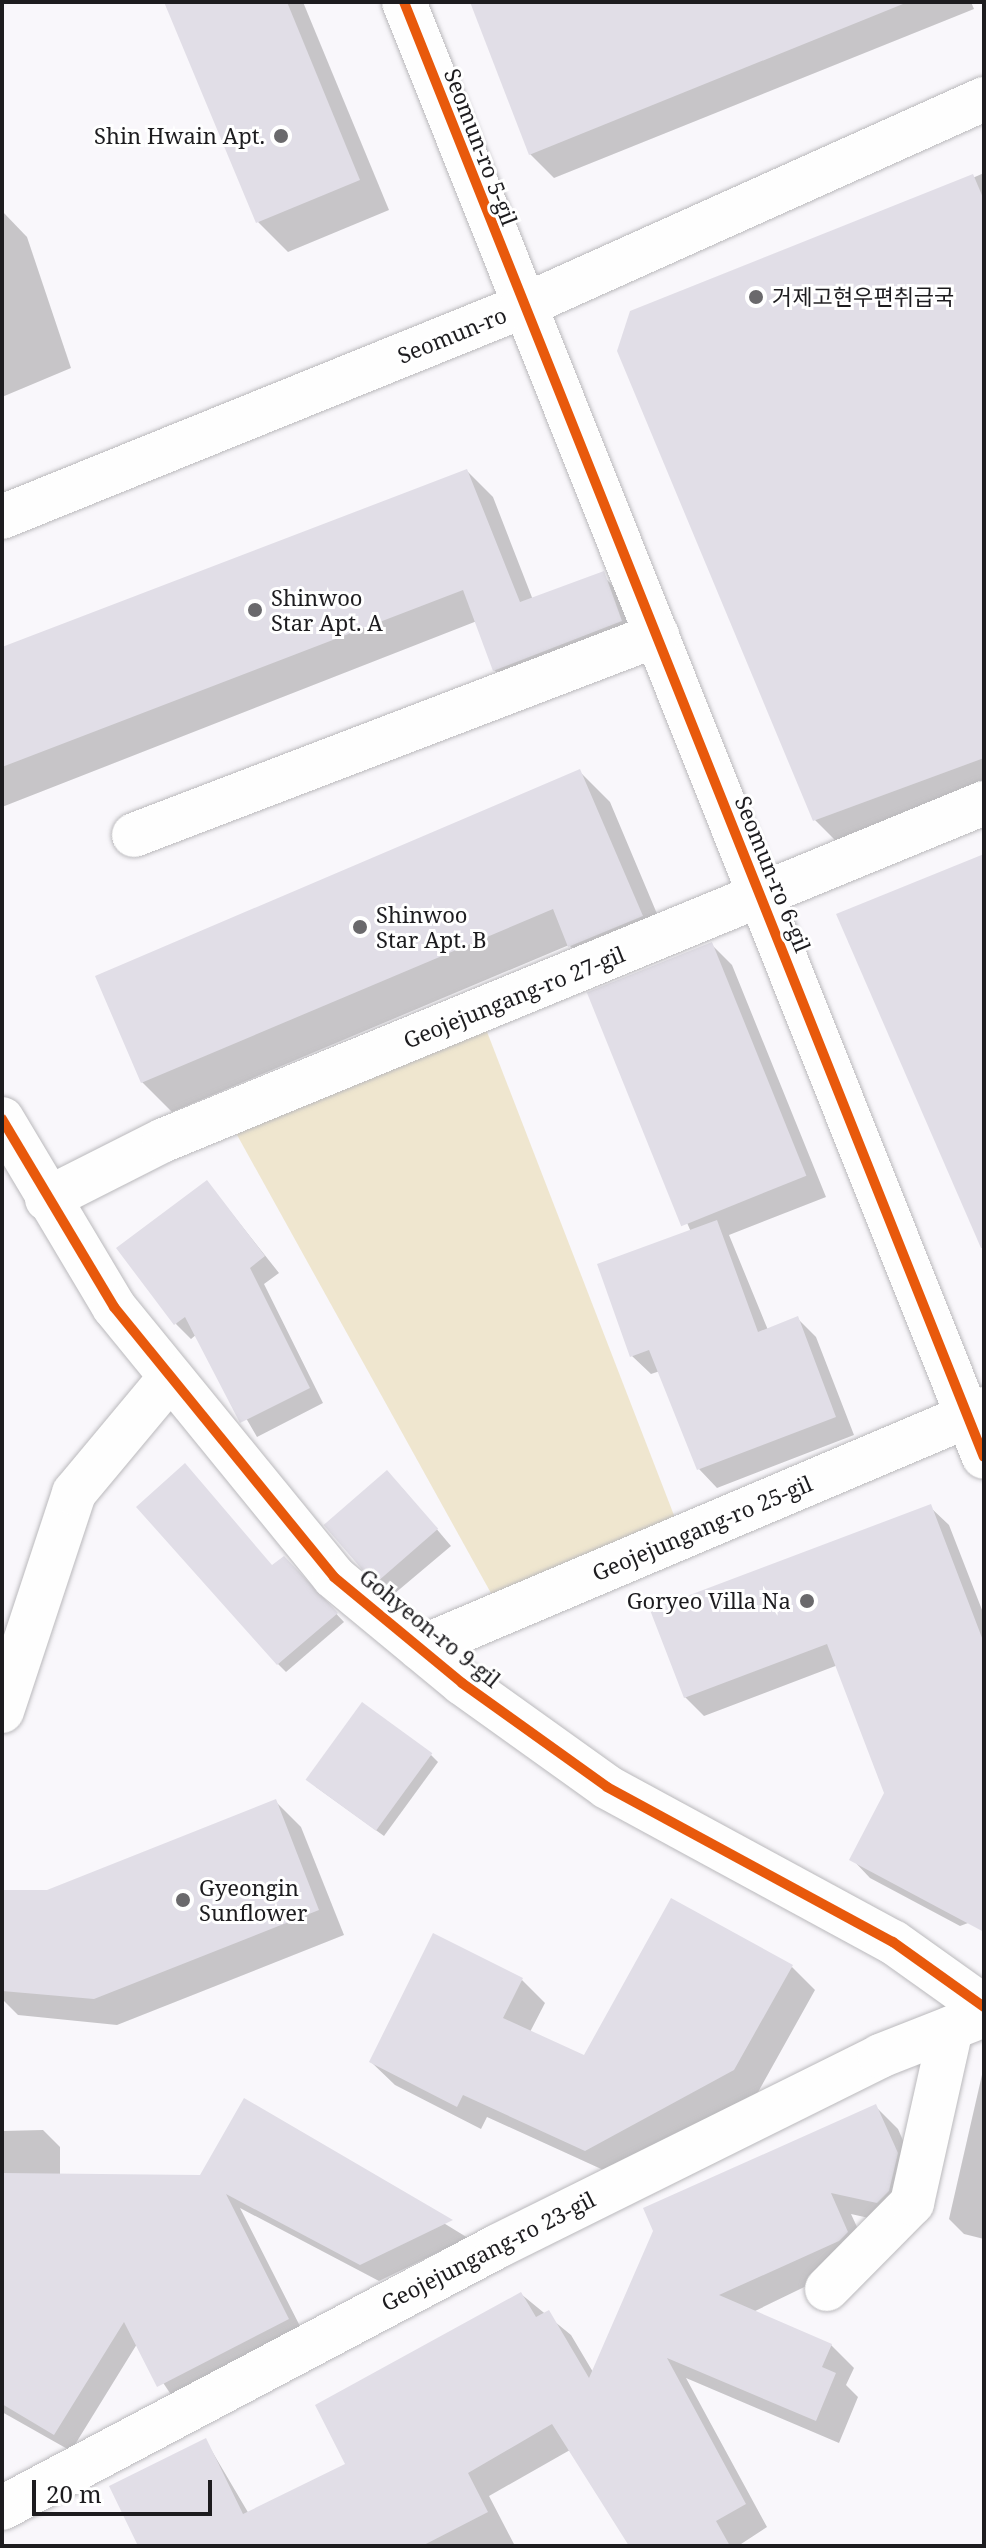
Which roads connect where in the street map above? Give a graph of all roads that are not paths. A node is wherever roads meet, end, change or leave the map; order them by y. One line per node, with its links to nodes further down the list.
1 (404, 2): 3 (street, Seomun-ro 5-gil)
2 (980, 112): 3 (street, Seomun-ro)
3 (521, 307): 4 (street, Seomun-ro); 5 (street, Seomun-ro 6-gil)
4 (2, 517)
5 (657, 635): 7 (street); 8 (street, Seomun-ro 6-gil)
6 (984, 803): 8 (street, Geojejungang-ro 27-gil)
7 (134, 835)
8 (761, 897): 10 (street, Geojejungang-ro 27-gil); 12 (street, Seomun-ro 6-gil)
9 (2, 1119): 10 (street, Gohyeon-ro 9-gil)
10 (47, 1199): 11 (street, Gohyeon-ro 9-gil)
11 (169, 1379): 14 (street, Gohyeon-ro 9-gil); 15 (street)
12 (976, 1412): 13 (street, Seomun-ro 6-gil); 14 (street, Geojejungang-ro 25-gil)
13 (984, 1457)
14 (420, 1648): 16 (street, Gohyeon-ro 9-gil)
15 (2, 1711)
16 (973, 2017): 17 (street); 18 (street, Geojejungang-ro 23-gil)
17 (827, 2289)
18 (2, 2508)

